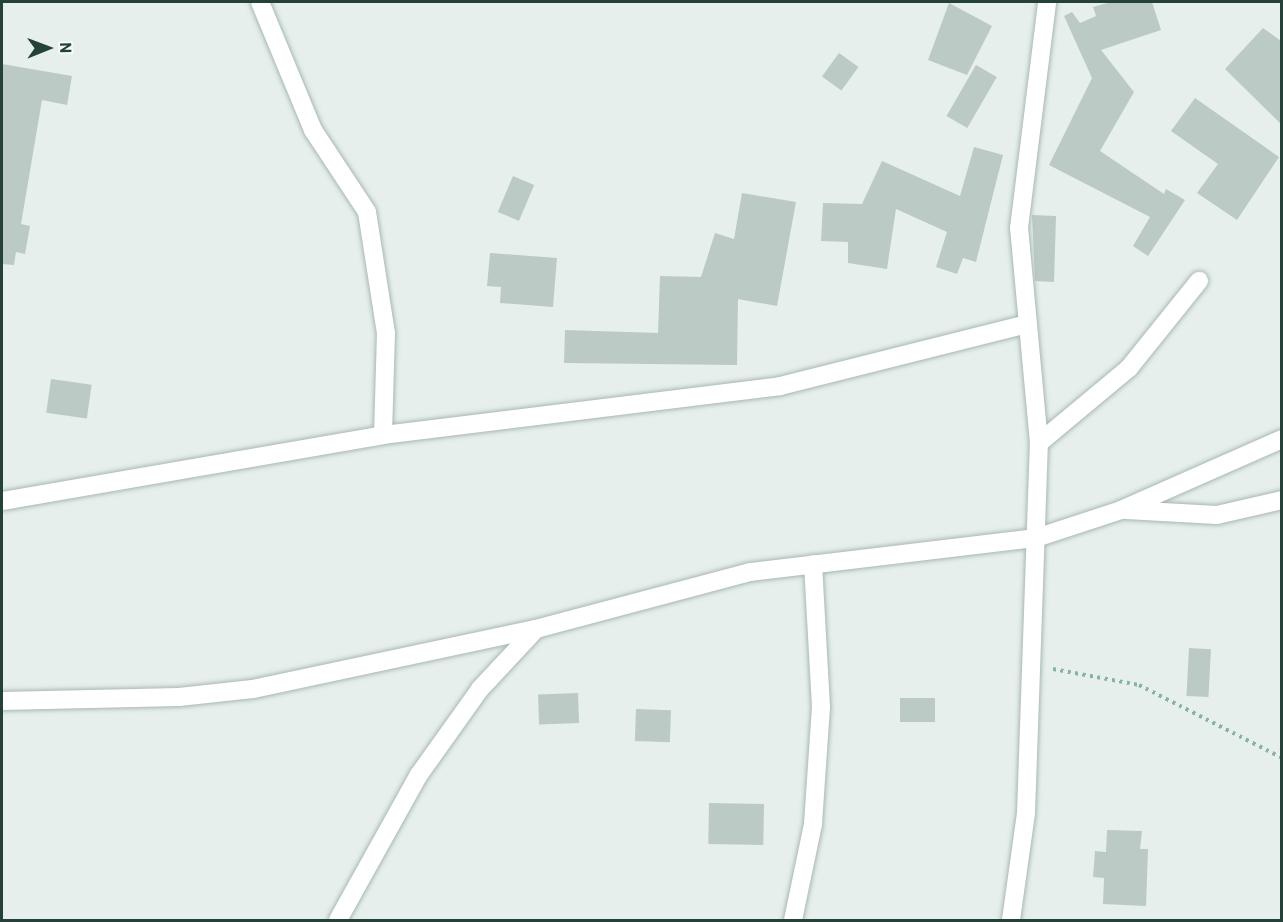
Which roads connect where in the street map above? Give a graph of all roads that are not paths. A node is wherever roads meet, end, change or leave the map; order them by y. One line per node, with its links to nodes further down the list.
1 (260, 2): 5 (street)
2 (1047, 2): 4 (street)
3 (1198, 281): 7 (street)
4 (1026, 324): 5 (street); 7 (street)
5 (383, 435): 9 (street)
6 (1281, 439): 10 (street)
7 (1040, 443): 11 (street)
8 (1281, 500): 10 (street)
9 (2, 501)
10 (1121, 510): 11 (street)
11 (1036, 538): 12 (street); 17 (street)
12 (813, 564): 13 (street); 16 (street)
13 (536, 629): 14 (street); 15 (street)
14 (2, 701)
15 (338, 921)
16 (793, 921)
17 (1011, 921)

